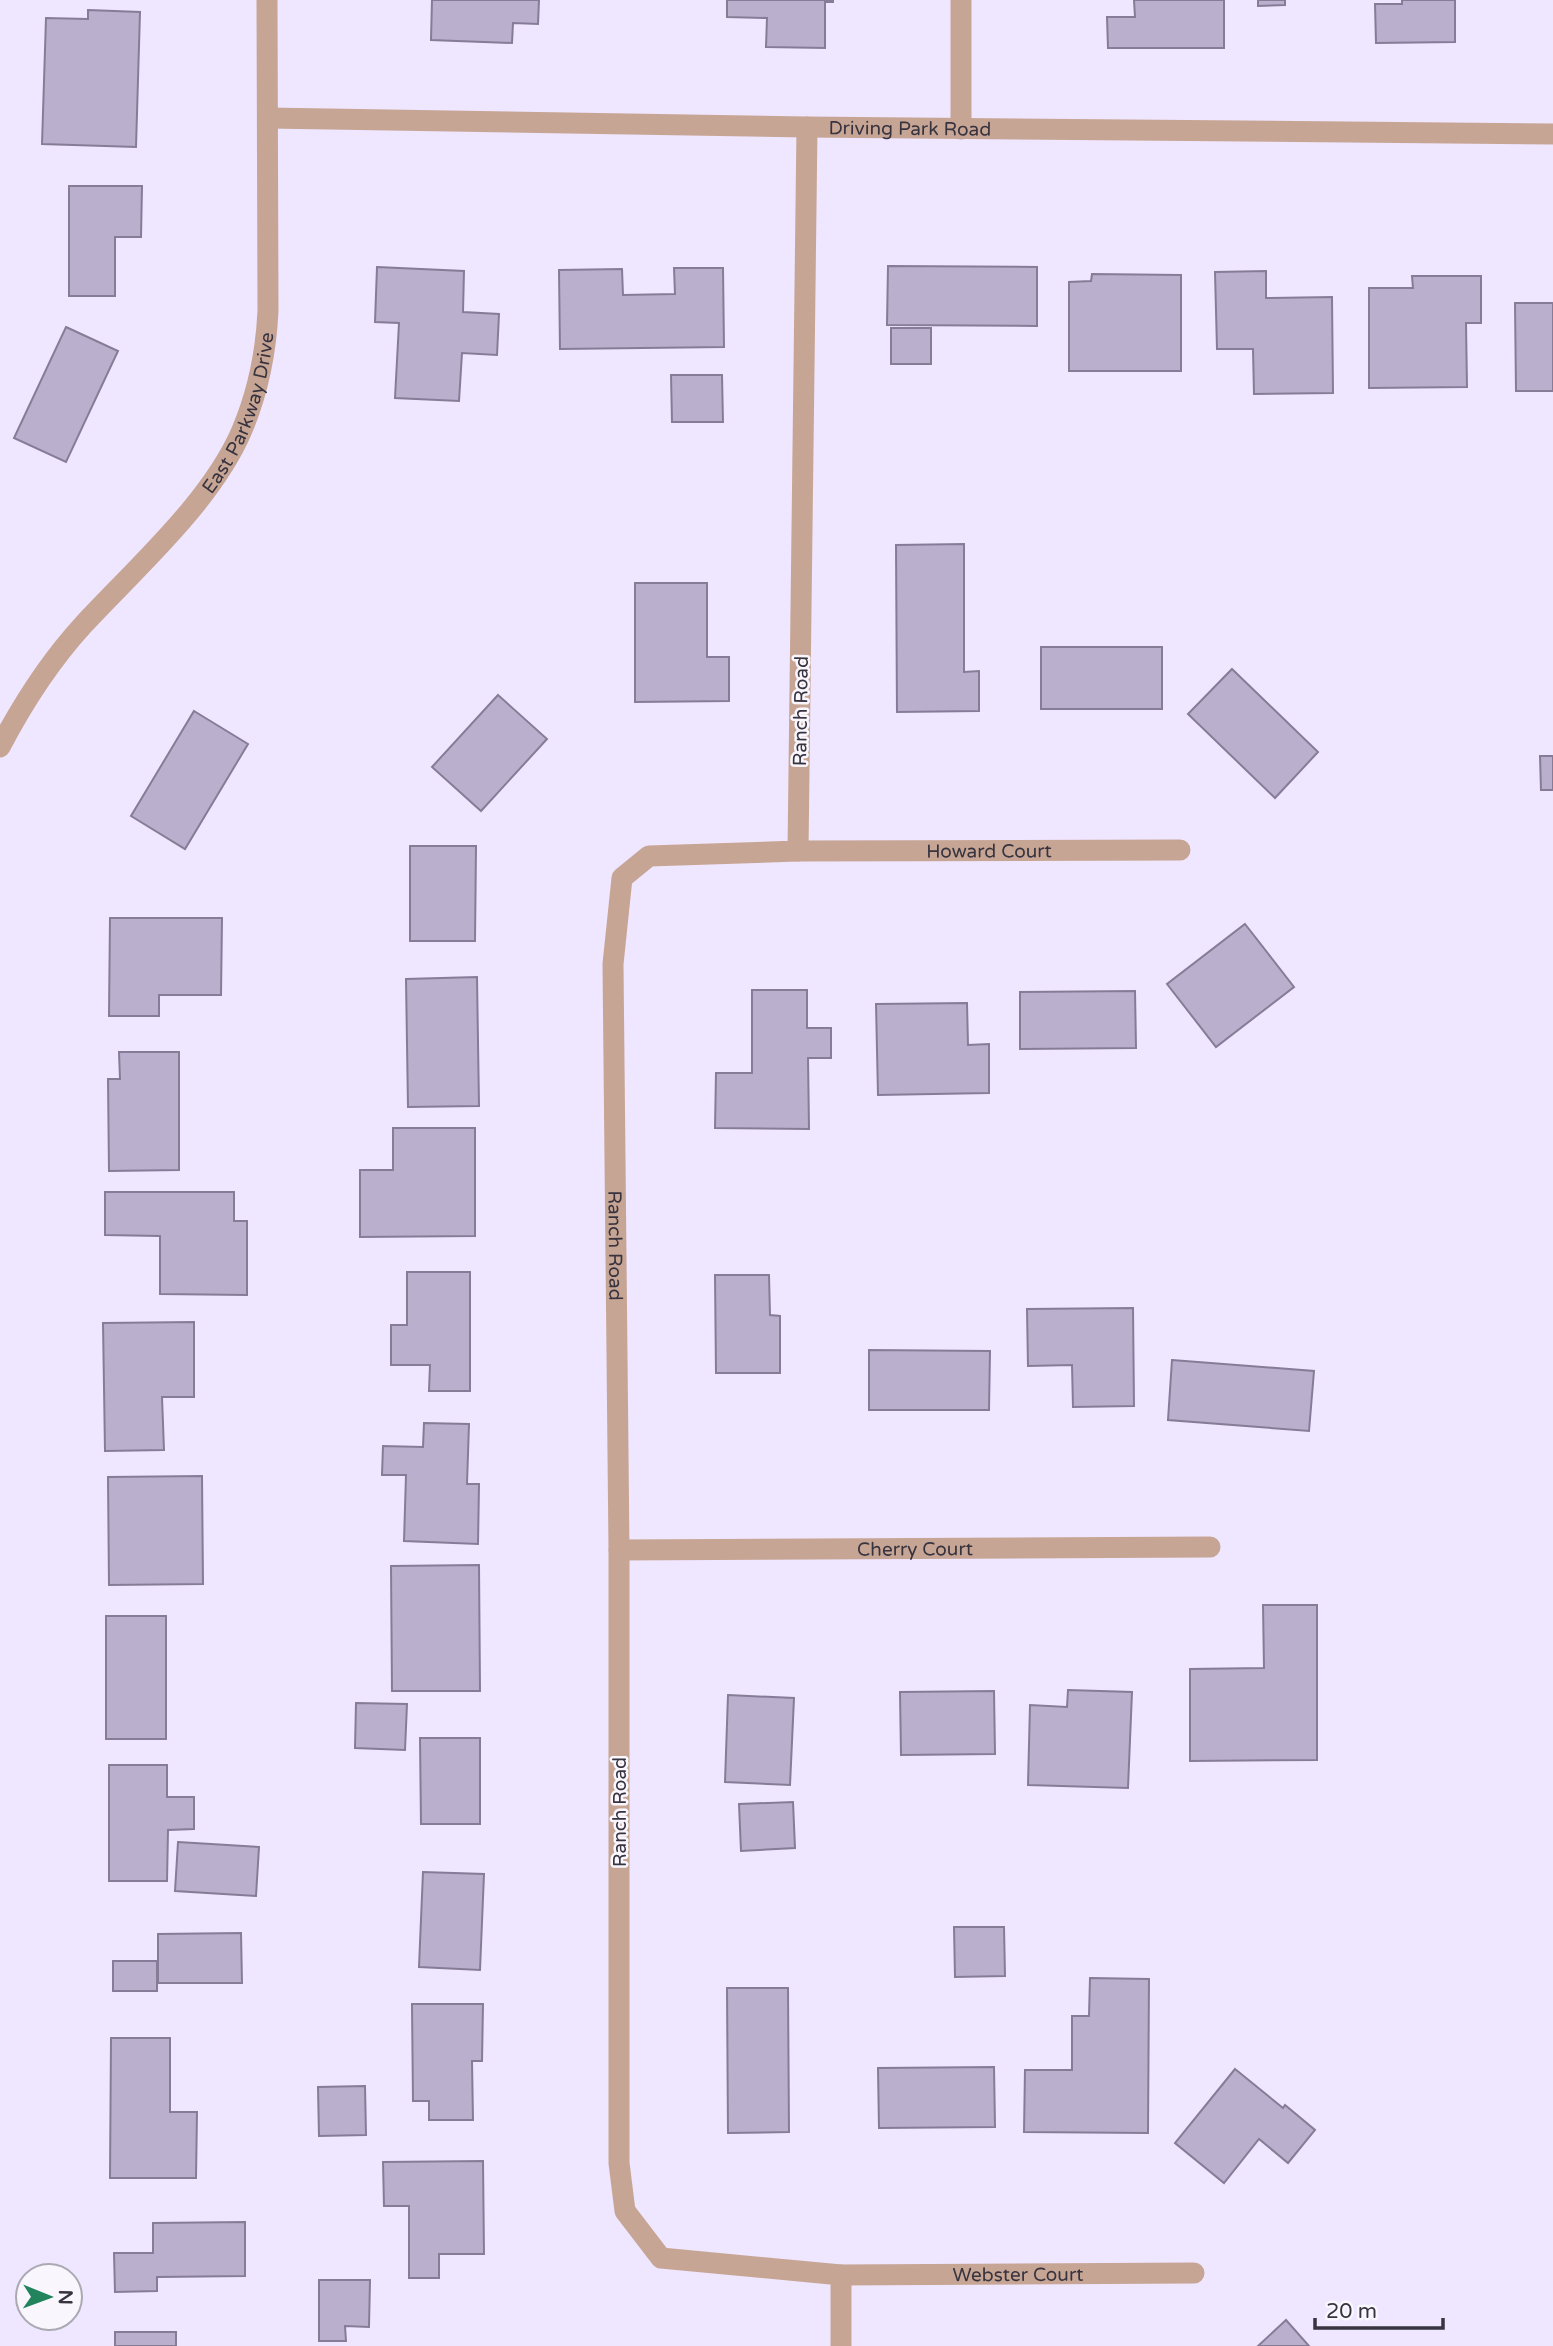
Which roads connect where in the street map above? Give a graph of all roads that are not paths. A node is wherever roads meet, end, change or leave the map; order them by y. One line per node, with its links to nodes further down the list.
1 (267, 0): 3 (street, East Parkway Drive)
2 (961, 0): 5 (street)
3 (268, 118): 4 (street, Driving Park Road); 7 (street, East Parkway Drive)
4 (807, 127): 5 (street, Driving Park Road); 9 (street, Ranch Road)
5 (961, 129): 6 (street, Driving Park Road)
6 (1553, 134)
7 (0, 747)
8 (1180, 850): 9 (street, Howard Court)
9 (799, 851): 11 (street, Ranch Road)
10 (1210, 1547): 11 (street, Cherry Court)
11 (619, 1550): 13 (street, Ranch Road)
12 (1194, 2273): 13 (street, Webster Court)
13 (841, 2275): 14 (street)
14 (841, 2346)

